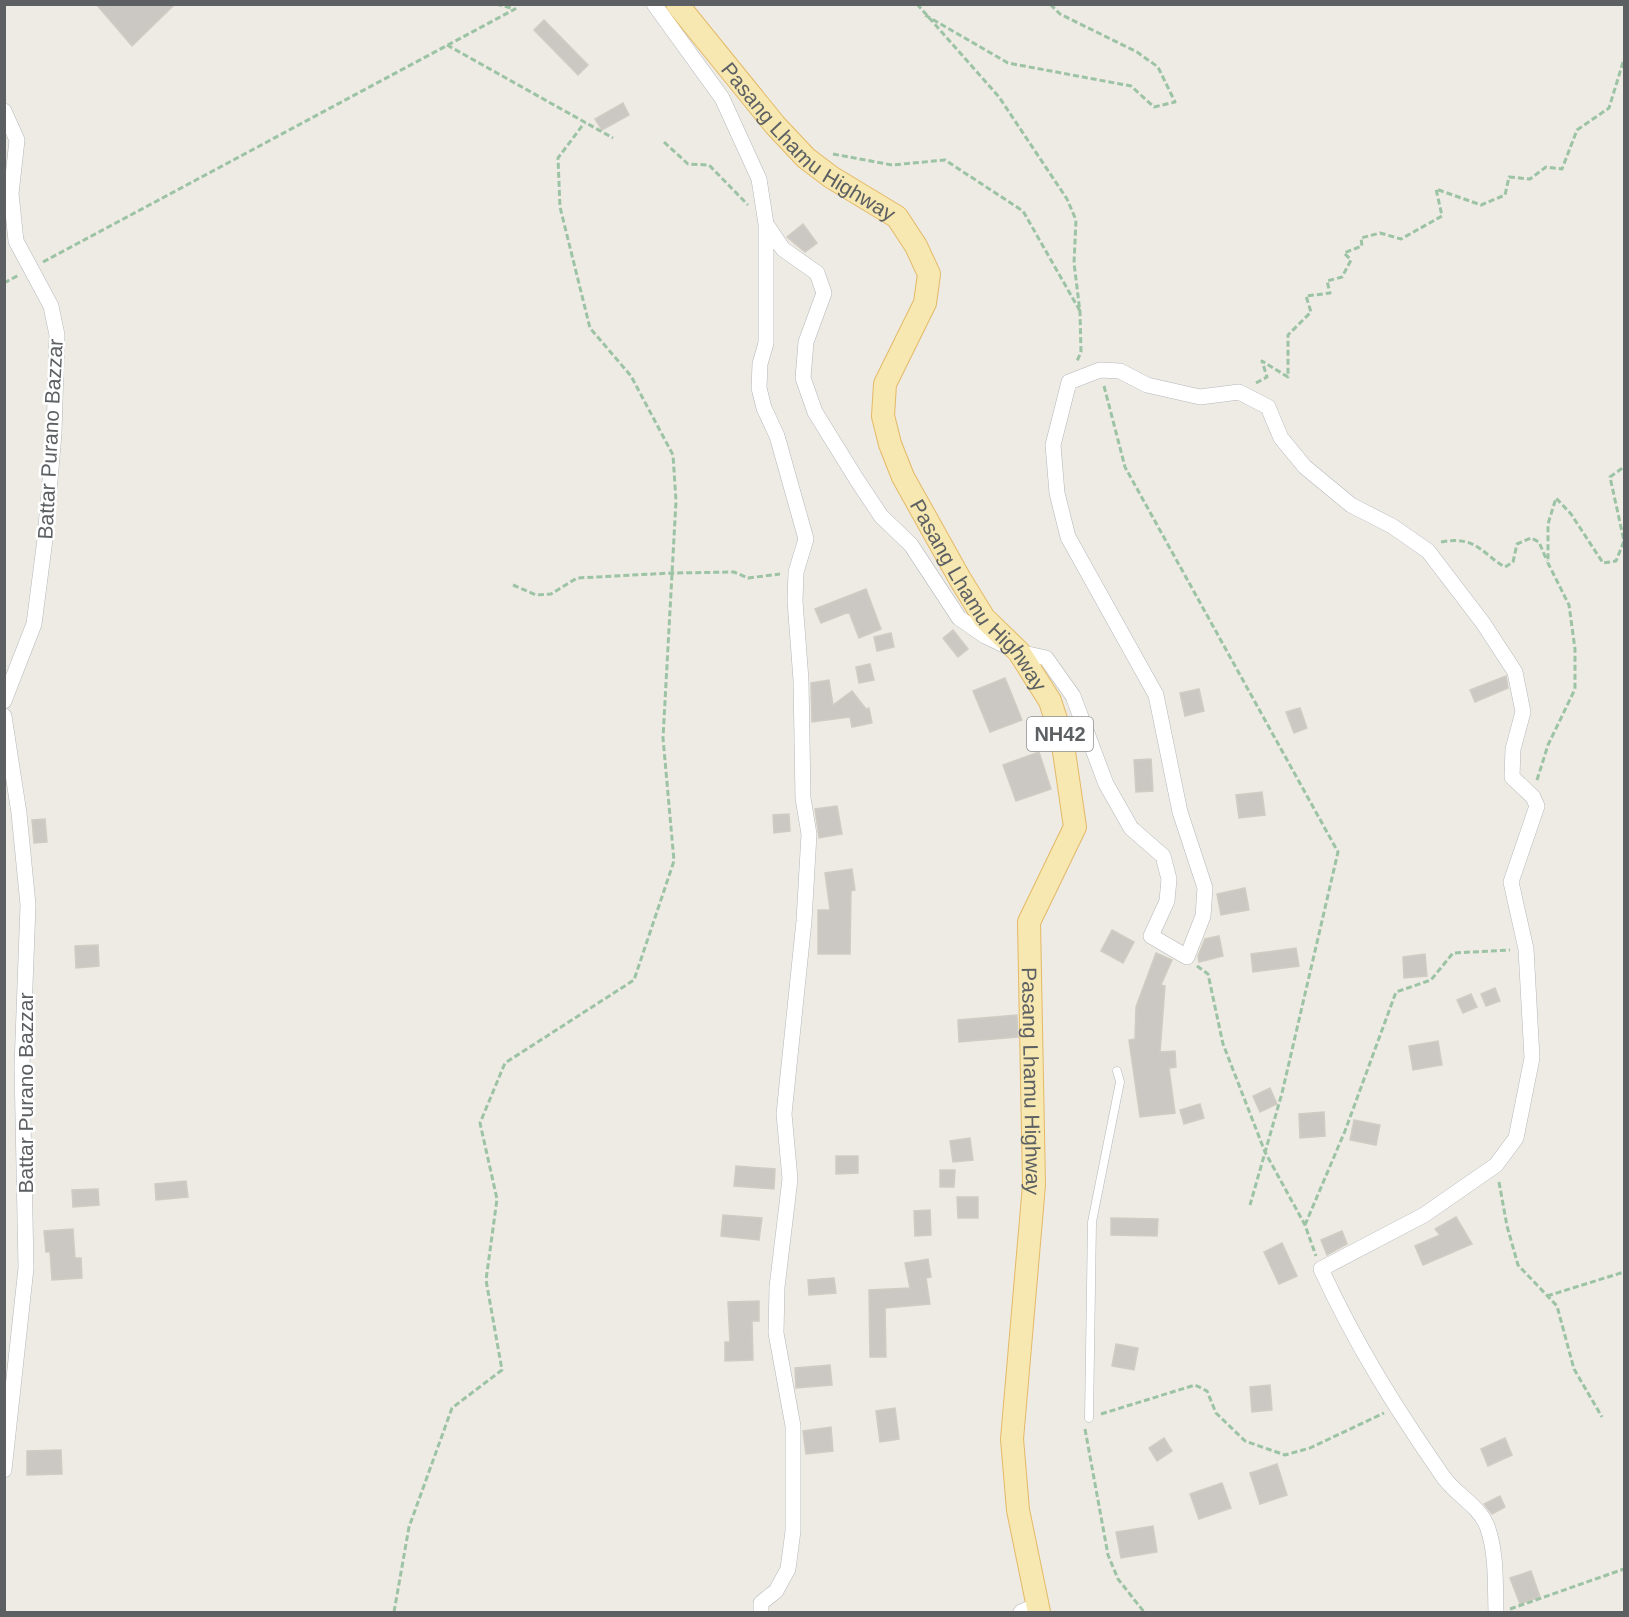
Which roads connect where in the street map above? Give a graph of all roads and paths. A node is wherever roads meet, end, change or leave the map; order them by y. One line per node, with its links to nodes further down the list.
1 (496, 4): 7 (path)
2 (654, 4): 14 (street)
3 (677, 4): 13 (main road, Pasang Lhamu Highway / NH42)
4 (917, 4): 6 (path)
5 (1050, 4): 6 (path)
6 (925, 15): 17 (path)
7 (447, 45): 10 (path); 15 (path)
8 (1624, 59): 20 (path)
9 (4, 111): 15 (street, Battar Purano Bazzar)
10 (585, 122): 11 (path); 25 (path)
11 (613, 138)
12 (664, 142): 14 (path)
13 (806, 158): 17 (path); 27 (main road, Pasang Lhamu Highway / NH42)
14 (766, 224): 24 (street); 27 (street)
15 (31, 269): 16 (path); 28 (street, Battar Purano Bazzar)
16 (4, 283)
17 (1080, 312): 19 (path)
18 (1100, 370): 19 (street); 20 (street); 34 (path)
19 (1069, 382): 32 (street)
20 (1239, 392): 22 (street)
21 (1624, 467): 23 (path)
22 (1428, 551): 23 (path); 30 (street)
23 (1548, 563): 30 (path)
24 (796, 572): 25 (path); 48 (street)
25 (672, 573): 26 (path); 47 (path)
26 (513, 585)
27 (1019, 652): 32 (street); 46 (main road, Pasang Lhamu Highway / NH42)
28 (4, 701)
29 (4, 716): 44 (street, Battar Purano Bazzar)
30 (1533, 796): 31 (street)
31 (1526, 949): 35 (street); 37 (path)
32 (1187, 957): 34 (path)
33 (1117, 1071): 43 (lane)
34 (1264, 1152): 36 (path); 37 (path)
35 (1496, 1165): 38 (street); 40 (path)
36 (1250, 1205)
37 (1305, 1225): 38 (path)
38 (1321, 1269): 41 (street)
39 (1624, 1272): 40 (path)
40 (1547, 1296): 42 (path)
41 (1395, 1408): 43 (path); 50 (street)
42 (1602, 1417)
43 (1089, 1418): 49 (path)
44 (4, 1470)
45 (1624, 1569): 50 (path)
46 (1032, 1610)
47 (394, 1612)
48 (761, 1612)
49 (1144, 1612)
50 (1498, 1612)

